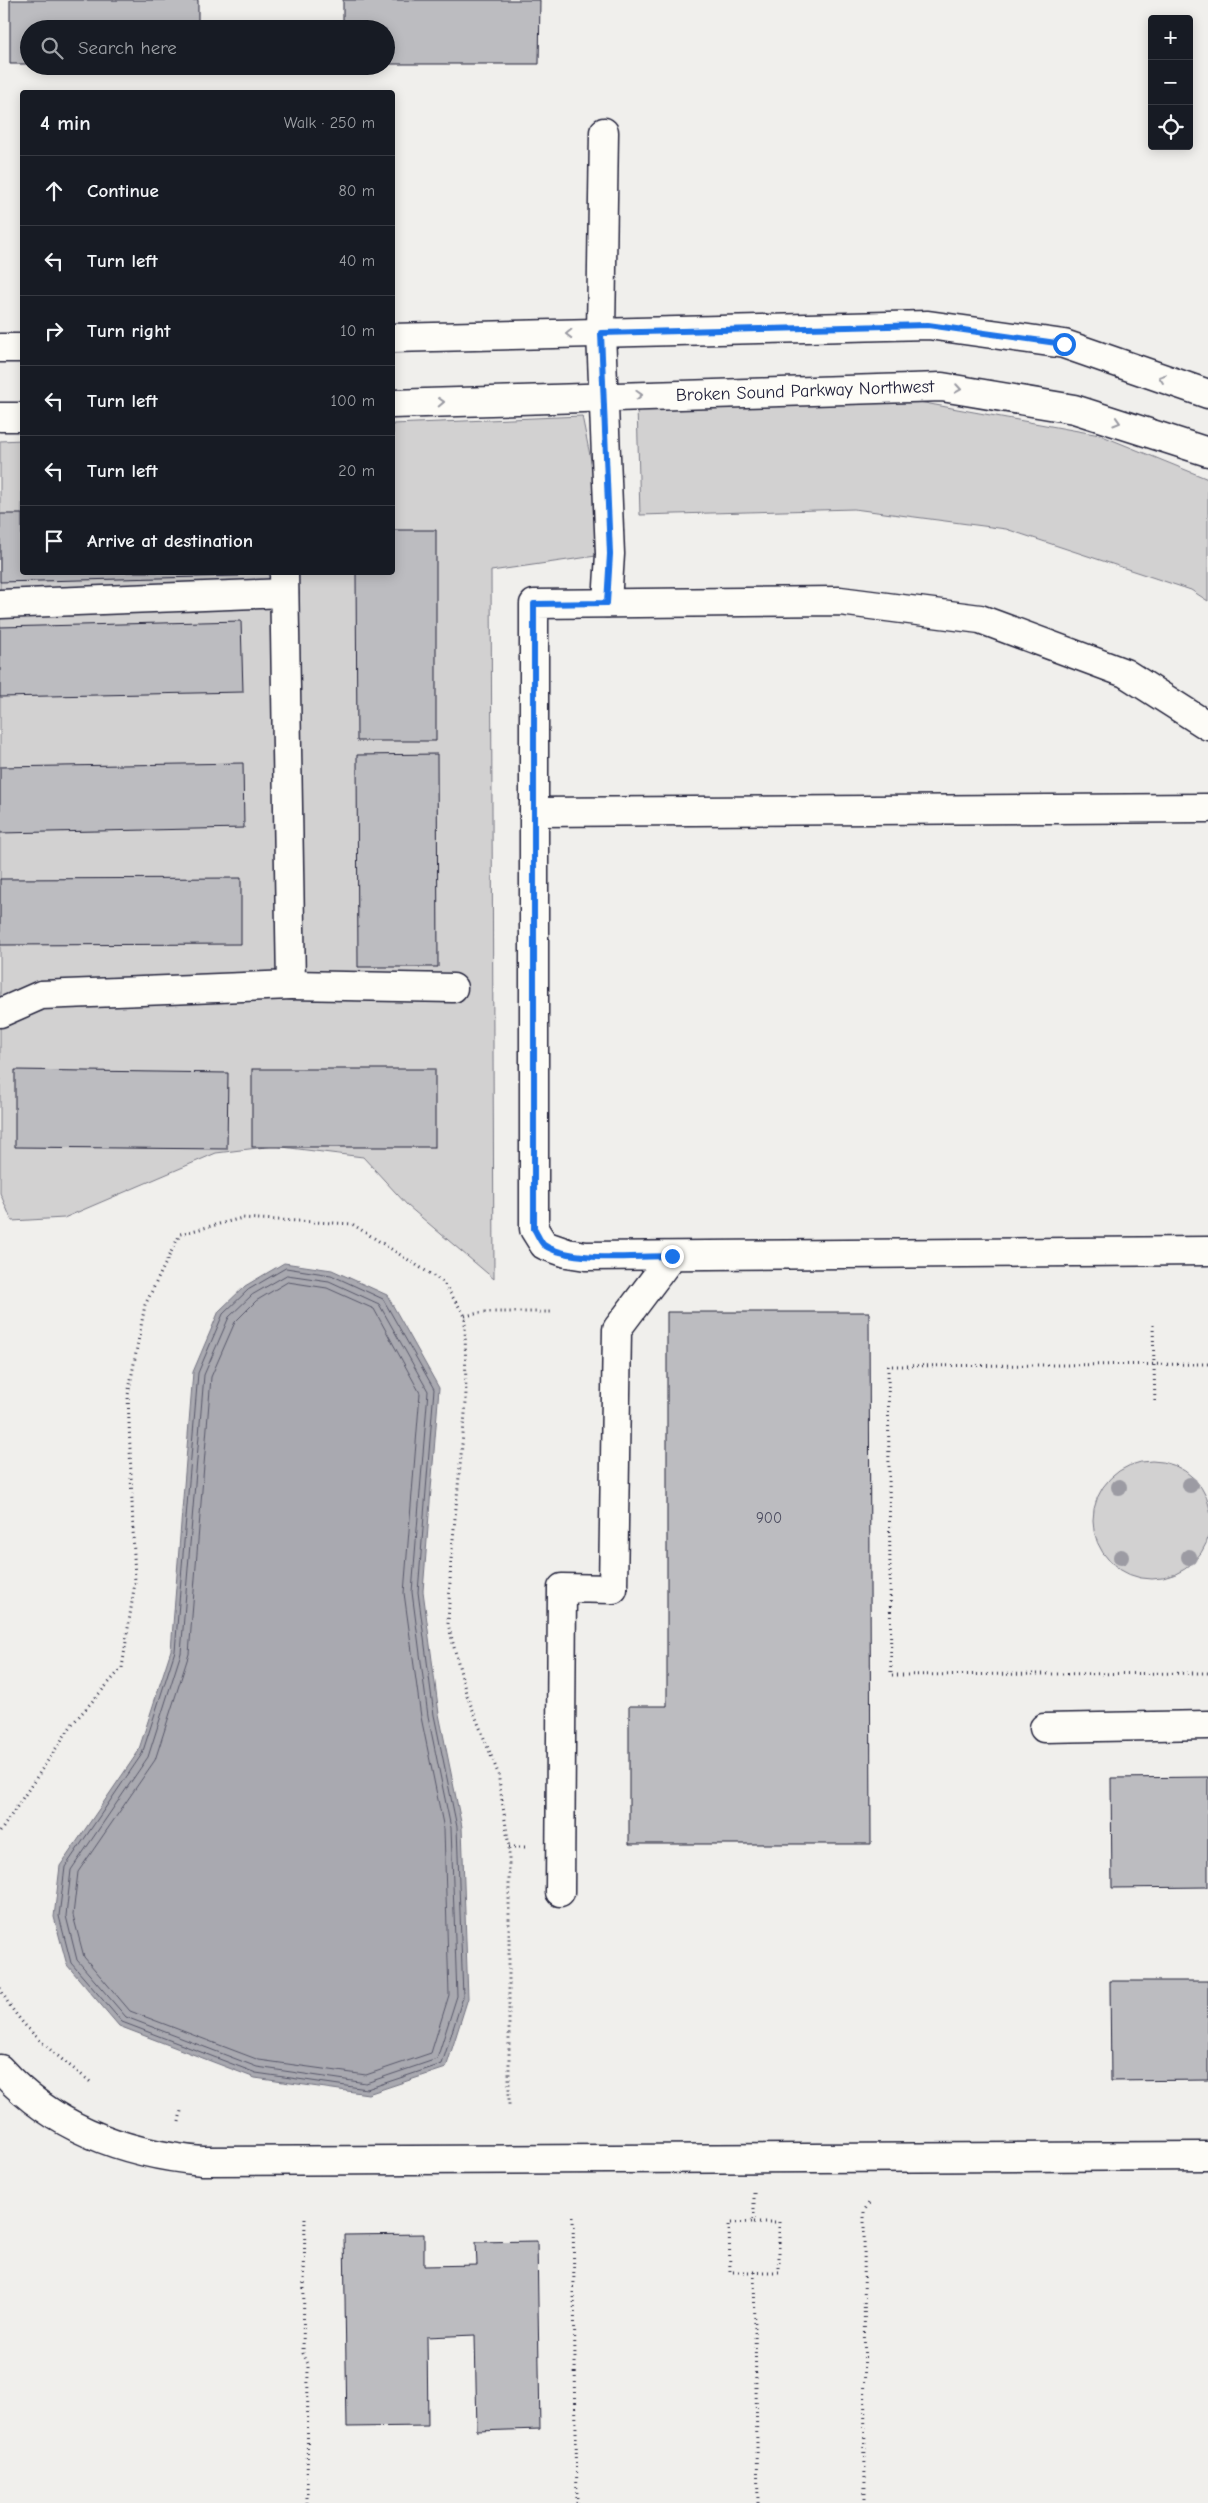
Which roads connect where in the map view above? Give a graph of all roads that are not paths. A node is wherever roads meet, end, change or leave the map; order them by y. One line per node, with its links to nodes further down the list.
1 (604, 132): 2 (street)
2 (601, 333): 3 (street, one-way to 3); 6 (street, one-way to 2); 7 (street)
3 (395, 338)
4 (0, 348): 5 (street)
5 (20, 348)
6 (1208, 394)
7 (604, 396): 8 (street, Broken Sound Parkway Northwest, one-way to 7); 11 (street, Broken Sound Parkway Northwest, one-way to 11); 13 (street)
8 (395, 404)
9 (20, 416): 10 (street)
10 (0, 417)
11 (1208, 452)
12 (284, 582): 14 (street); 18 (street)
13 (607, 603): 15 (street); 17 (street)
14 (0, 604)
15 (1208, 726)
16 (1208, 808): 17 (street)
17 (534, 812): 22 (street)
18 (291, 985): 19 (street); 20 (street)
19 (453, 988)
20 (0, 1013)
21 (1208, 1251): 22 (street)
22 (672, 1256): 25 (street)
23 (1208, 1725): 24 (street)
24 (1044, 1728)
25 (560, 1892)
26 (0, 2069): 27 (street)
27 (1208, 2156)

